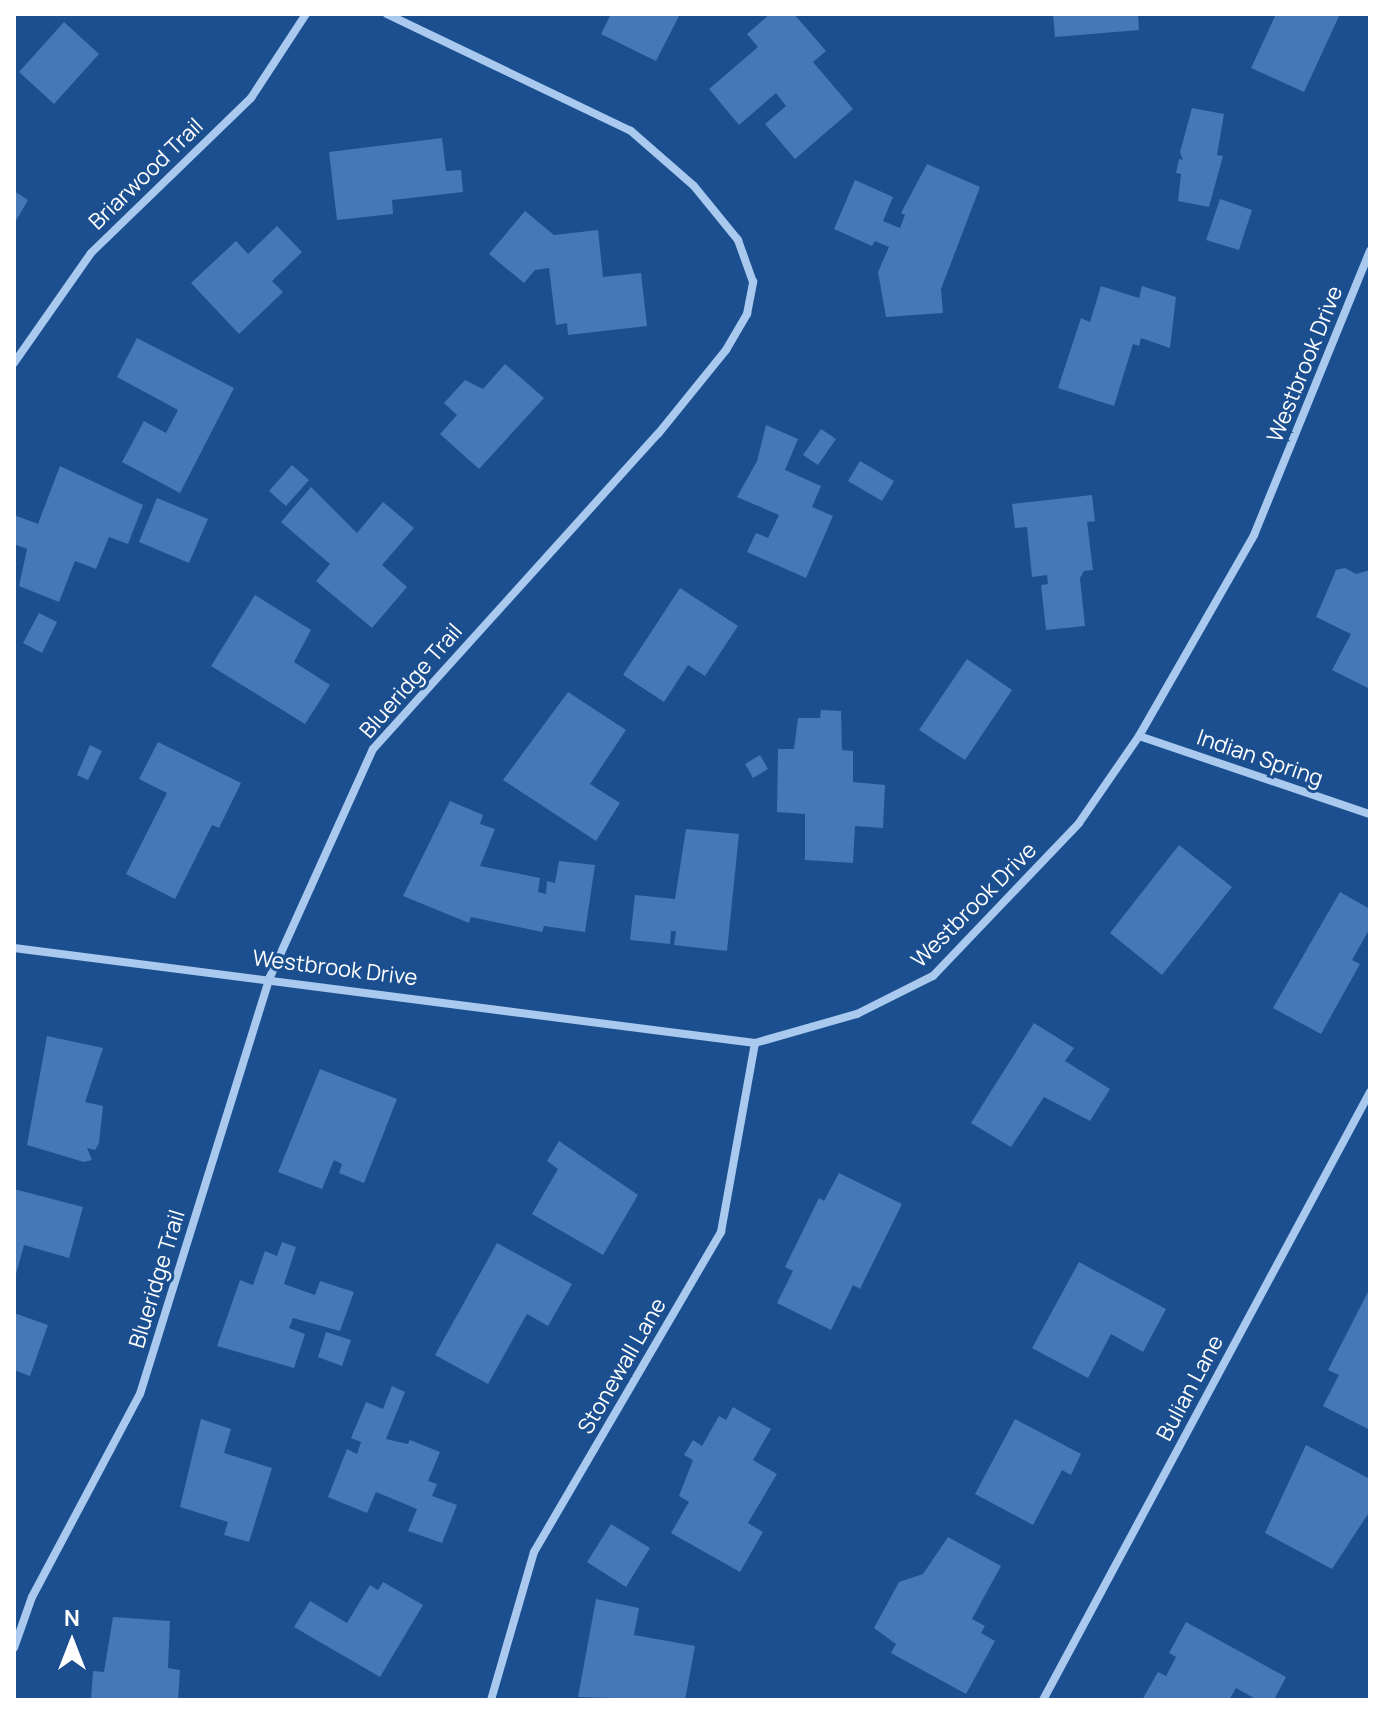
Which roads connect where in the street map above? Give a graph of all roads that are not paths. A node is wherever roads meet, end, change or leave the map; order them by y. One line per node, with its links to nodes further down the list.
1 (306, 14): 4 (street, Briarwood Trail)
2 (387, 14): 8 (street, Blueridge Trail)
3 (1370, 251): 5 (street, Westbrook Drive)
4 (14, 363)
5 (1139, 736): 6 (street, Indian Spring); 9 (street, Westbrook Drive)
6 (1370, 814)
7 (14, 948): 8 (street, Westbrook Drive)
8 (270, 977): 9 (street, Westbrook Drive); 11 (street, Blueridge Trail)
9 (755, 1043): 12 (street, Stonewall Lane)
10 (1370, 1092): 13 (street, Bulian Lane)
11 (14, 1648)
12 (491, 1700)
13 (1043, 1700)

